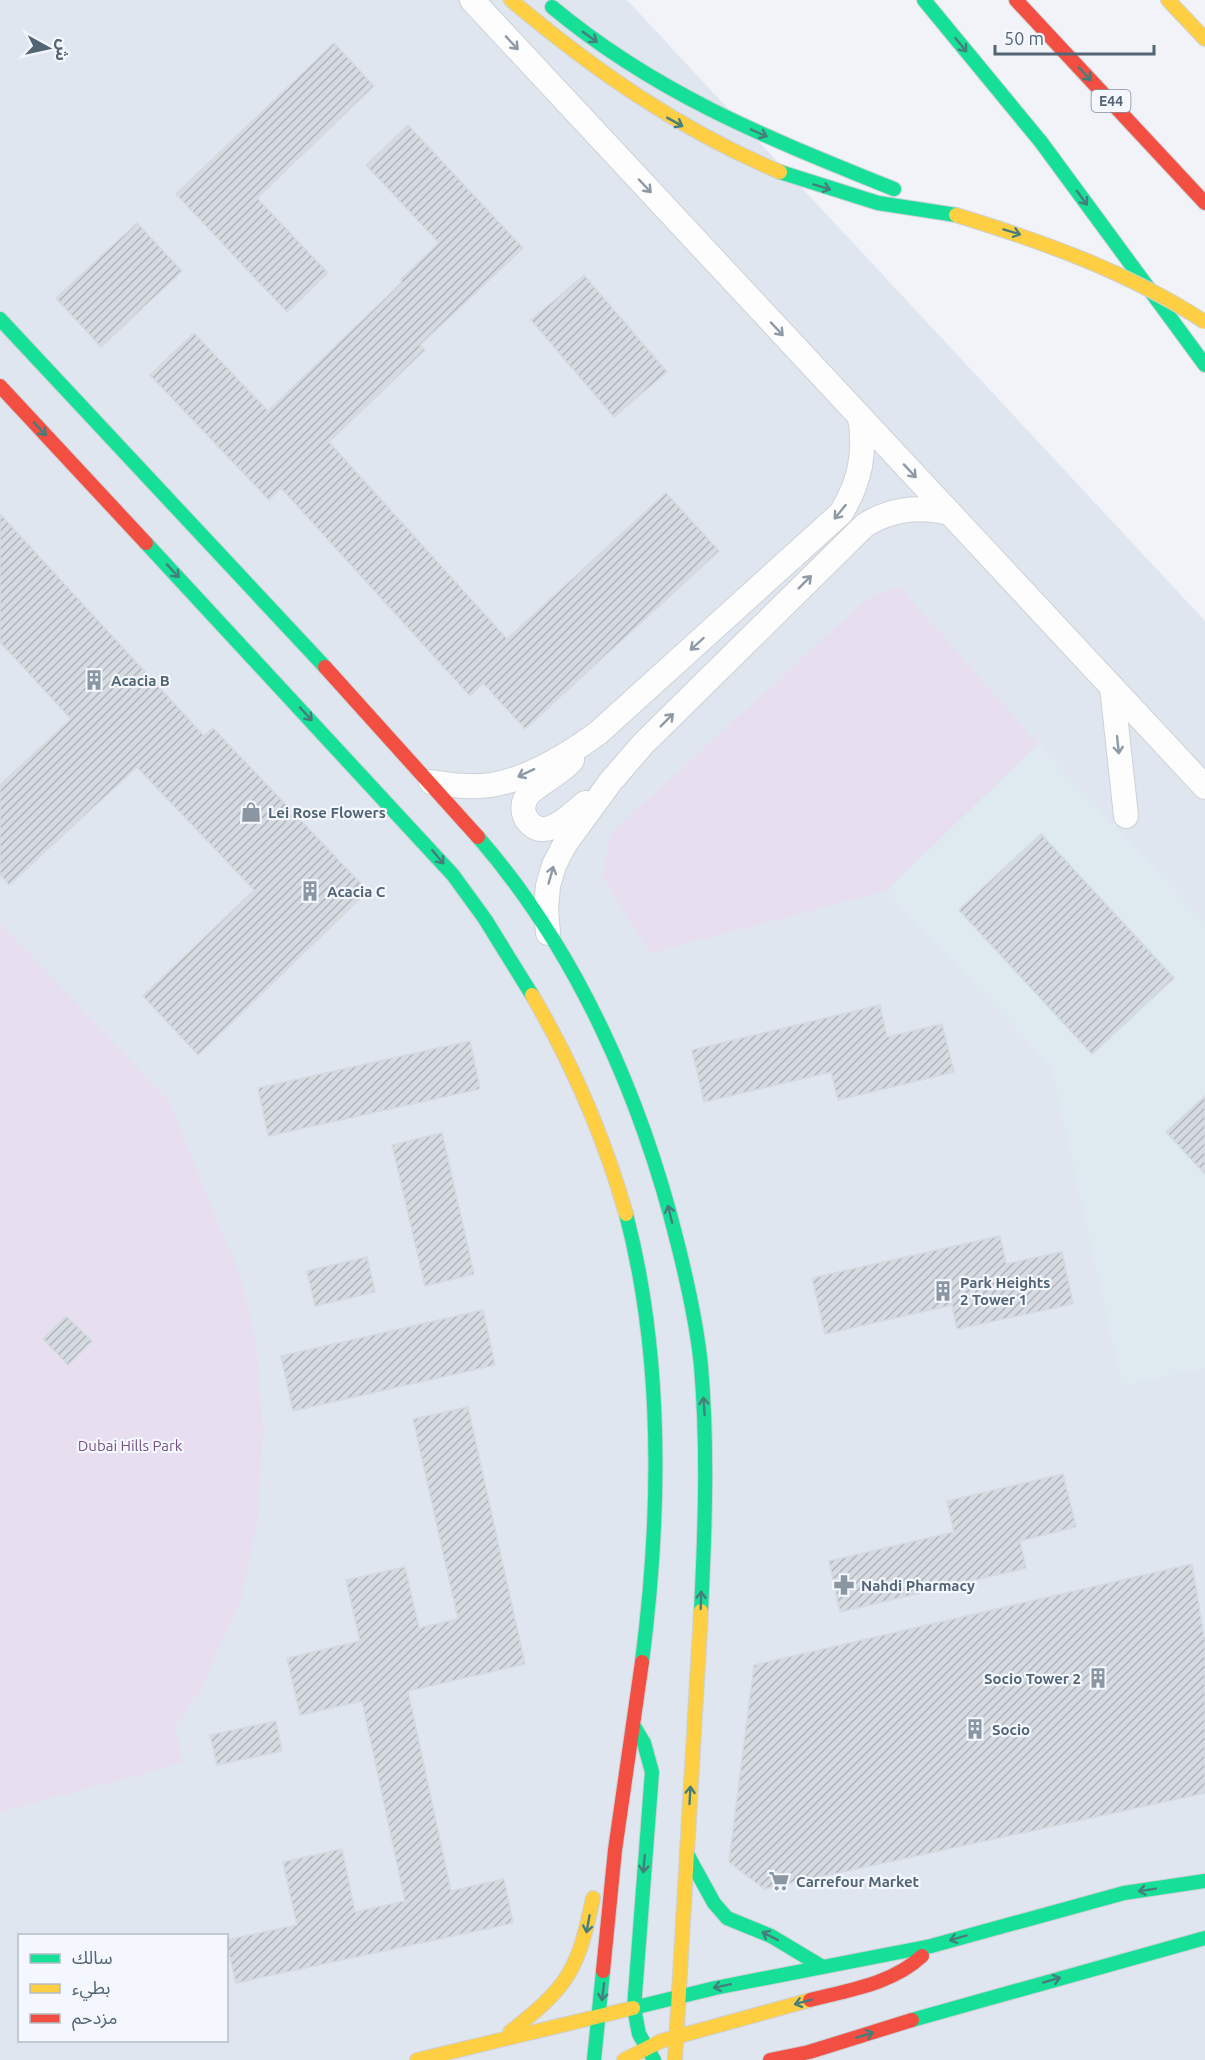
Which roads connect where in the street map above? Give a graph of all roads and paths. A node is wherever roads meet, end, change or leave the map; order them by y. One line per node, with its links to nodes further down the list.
1 (472, 0): 14 (street, one-way to 14)
2 (511, 0): 9 (main road, one-way to 9)
3 (545, 0): 9 (main road, one-way to 9)
4 (924, 0): 12 (main road, one-way to 12)
5 (1016, 0): 8 (main road, E44, one-way to 8)
6 (1168, 0): 7 (main road)
7 (1205, 39)
8 (1205, 203)
9 (957, 215): 11 (main road, one-way to 11, bridge)
10 (0, 319): 19 (main road)
11 (1205, 322)
12 (1205, 365)
13 (0, 386): 23 (main road, one-way to 23)
14 (860, 417): 15 (street, one-way to 15); 17 (street, one-way to 17)
15 (950, 513): 16 (street); 18 (street, one-way to 15)
16 (1112, 687): 20 (street); 21 (street, one-way to 21)
17 (579, 747): 18 (street); 19 (street, one-way to 19)
18 (611, 781): 22 (street, one-way to 18)
19 (431, 782): 22 (main road)
20 (1205, 788)
21 (1126, 816)
22 (548, 933): 25 (main road, one-way to 22)
23 (634, 1726): 24 (main road); 31 (main road, one-way to 31)
24 (615, 1850): 32 (main road, one-way to 32); 35 (main road, one-way to 35)
25 (687, 1854): 29 (main road, one-way to 25); 30 (main road)
26 (1205, 1881): 28 (main road, one-way to 28)
27 (1205, 1938): 37 (main road, one-way to 27)
28 (931, 1946): 29 (main road); 34 (main road, one-way to 34)
29 (821, 1966): 30 (main road, one-way to 30)
30 (679, 1997): 31 (main road); 34 (main road); 36 (main road)
31 (634, 2008): 32 (main road); 36 (main road)
32 (599, 2016): 33 (main road); 35 (main road); 40 (main road)
33 (612, 2031)
34 (676, 2036): 36 (main road); 43 (main road)
35 (502, 2038): 39 (main road)
36 (642, 2041): 38 (main road); 42 (main road)
37 (808, 2052): 44 (main road); 45 (main road)
38 (625, 2056): 41 (main road)
39 (417, 2060)
40 (594, 2060)
41 (600, 2060)
42 (654, 2060)
43 (675, 2060)
44 (770, 2060)
45 (793, 2060)

